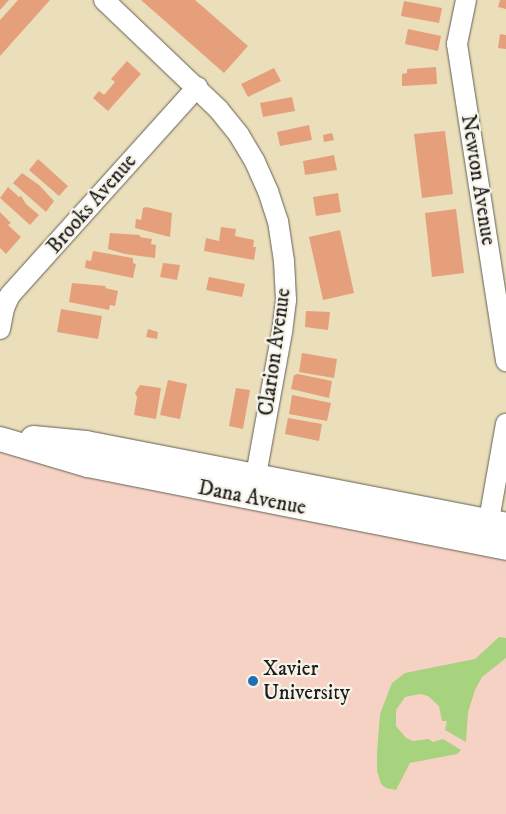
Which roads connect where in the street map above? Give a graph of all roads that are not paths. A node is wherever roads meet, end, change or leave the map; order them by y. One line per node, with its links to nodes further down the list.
1 (104, 0): 3 (street, Clarion Avenue)
2 (466, 0): 5 (street, Newton Avenue)
3 (197, 87): 4 (street, Brooks Avenue); 8 (street, Clarion Avenue)
4 (0, 329)
5 (506, 361)
6 (506, 424): 9 (street)
7 (0, 437): 8 (street, Dana Avenue)
8 (253, 487): 9 (street, Dana Avenue)
9 (496, 535)

